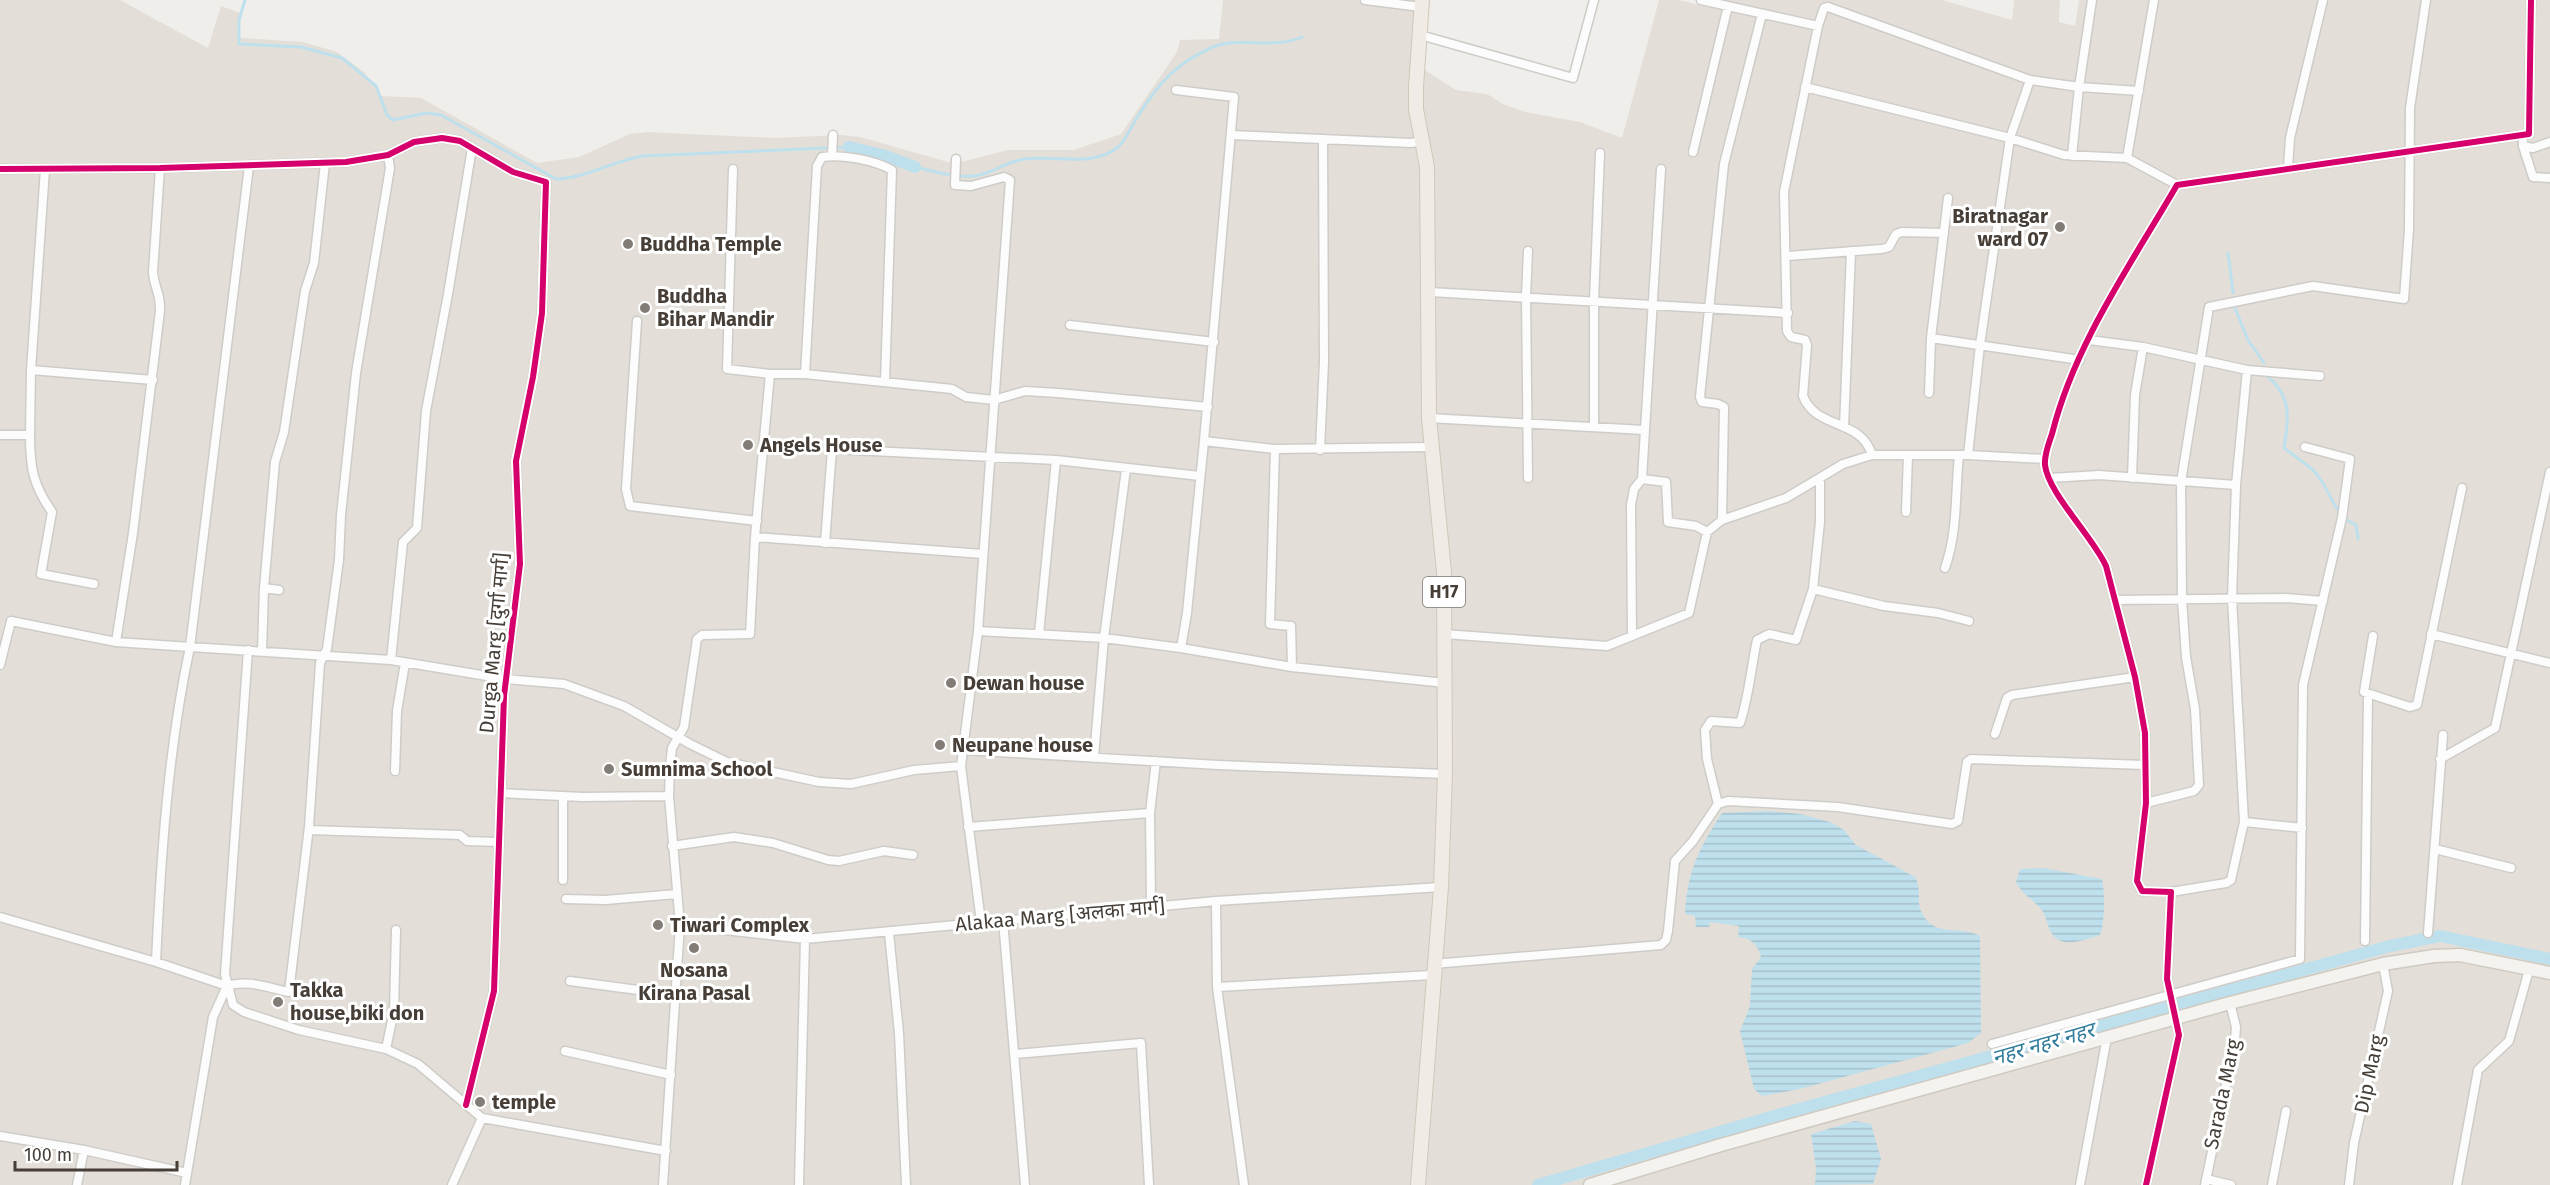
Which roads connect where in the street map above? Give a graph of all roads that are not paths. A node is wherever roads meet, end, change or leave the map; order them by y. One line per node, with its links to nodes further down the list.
1 (1365, 0): 9 (street)
2 (1594, 0): 13 (street)
3 (1701, 0): 10 (street)
4 (2092, 0): 16 (street)
5 (2154, 0): 18 (street)
6 (2323, 0): 39 (street)
7 (2426, 0): 28 (street)
8 (2531, 0): 21 (street)
9 (1422, 3): 13 (main road, H17)
10 (1728, 6): 11 (street); 29 (street)
11 (1762, 14): 12 (street); 55 (street)
12 (1818, 26): 14 (street); 15 (street)
13 (1420, 35): 24 (main road, H17)
14 (2030, 80): 16 (street); 22 (street)
15 (1804, 87): 22 (street); 50 (street)
16 (2079, 87): 18 (street); 33 (street)
17 (1176, 90): 20 (street)
18 (2139, 91): 34 (street)
19 (833, 135): 32 (street)
20 (1231, 135): 23 (street); 61 (street)
21 (2522, 135): 26 (street); 28 (street)
22 (2010, 138): 33 (street); 62 (street)
23 (1323, 139): 24 (street); 87 (street)
24 (1423, 141): 51 (main road, H17)
25 (2550, 142): 26 (street)
26 (2523, 146): 44 (street)
27 (472, 148): 31 (street); 136 (street); 142 (street, Durga Marg [दुर्गा मार्ग])
28 (2409, 150): 39 (street); 65 (street)
29 (1693, 152)
30 (1600, 153): 53 (street)
31 (388, 155): 36 (street); 135 (street)
32 (832, 156): 69 (street); 72 (street)
33 (2072, 156): 34 (street)
34 (2127, 158): 45 (street)
35 (956, 159): 74 (street)
36 (325, 163): 37 (street); 114 (street)
37 (249, 166): 38 (street); 130 (street)
38 (160, 168): 41 (street); 71 (street)
39 (2288, 168): 45 (street)
40 (0, 169): 41 (street)
41 (45, 169): 66 (street)
42 (733, 169): 68 (street)
43 (1661, 169): 54 (street)
44 (2550, 178)
45 (2177, 185): 60 (street)
46 (1948, 198): 47 (street)
47 (1944, 233): 49 (street); 59 (street)
48 (1528, 251): 52 (street)
49 (1851, 251): 50 (street); 79 (street)
50 (1787, 256): 56 (street)
51 (1430, 292): 52 (street); 76 (main road, H17)
52 (1526, 296): 53 (street); 77 (street)
53 (1594, 300): 54 (street); 78 (street)
54 (1654, 304): 55 (street); 80 (street)
55 (1709, 307): 56 (street); 106 (street)
56 (1788, 313): 79 (street)
57 (638, 321): 107 (street)
58 (1070, 325): 61 (street)
59 (1931, 338): 62 (street); 73 (street)
60 (2089, 340): 63 (street); 64 (street)
61 (1214, 342): 75 (street)
62 (1980, 345): 64 (street); 90 (street)
63 (2142, 347): 65 (street); 100 (street)
64 (2080, 360): 92 (street)
65 (2199, 361): 67 (street); 102 (street)
66 (31, 370): 71 (street); 82 (street)
67 (2247, 370): 70 (street); 103 (street)
68 (770, 374): 69 (street); 107 (street)
69 (805, 374): 72 (street)
70 (2320, 376)
71 (153, 380): 129 (street)
72 (885, 381): 74 (street)
73 (1929, 393)
74 (994, 400): 75 (street); 91 (street)
75 (1208, 407): 83 (street)
76 (1429, 418): 77 (street); 84 (main road, H17)
77 (1528, 422): 78 (street); 97 (street)
78 (1594, 426): 80 (street)
79 (1844, 427): 88 (street)
80 (1644, 430): 101 (street)
81 (0, 435): 82 (street)
82 (30, 435): 113 (street)
83 (1204, 441): 86 (street); 96 (street)
84 (1431, 447): 87 (street); 124 (main road, H17)
85 (2305, 447): 120 (street)
86 (1275, 449): 87 (street); 140 (street)
87 (1320, 450)
88 (1872, 455): 89 (street); 98 (street)
89 (1908, 455): 90 (street); 105 (street)
90 (1964, 455): 92 (street); 112 (street)
91 (990, 456): 93 (street); 110 (street); 111 (street)
92 (2045, 459): 99 (street)
93 (1056, 460): 94 (street); 123 (street)
94 (1126, 469): 96 (street); 128 (street)
95 (2550, 472): 134 (street)
96 (1200, 476): 131 (street)
97 (1528, 478)
98 (1820, 478): 106 (street); 115 (street)
99 (2050, 478): 100 (street); 119 (street)
100 (2132, 478): 102 (street)
101 (1642, 479): 108 (street); 126 (street)
102 (2181, 482): 103 (street); 118 (street)
103 (2236, 485): 117 (street)
104 (2462, 488): 125 (street)
105 (1906, 512)
106 (1722, 520): 108 (street)
107 (757, 521): 109 (street)
108 (1707, 532): 126 (street)
109 (755, 537): 110 (street); 147 (street)
110 (825, 543): 111 (street)
111 (983, 554): 122 (street)
112 (1944, 568)
113 (94, 584)
114 (264, 588): 116 (street); 133 (street)
115 (1813, 589): 121 (street); 160 (street)
116 (279, 590)
117 (2232, 598): 118 (street); 120 (street); 162 (street)
118 (2182, 599): 119 (street); 159 (street)
119 (2115, 600): 141 (street)
120 (2322, 601): 164 (street)
121 (1969, 621)
122 (978, 631): 123 (street); 148 (street)
123 (1040, 634): 128 (street)
124 (1444, 634): 126 (street); 143 (main road, H17)
125 (2432, 634): 134 (street); 144 (street)
126 (1632, 636)
127 (2373, 636): 144 (street)
128 (1104, 638): 131 (street); 149 (street)
129 (116, 642): 130 (street); 139 (street)
130 (190, 646): 132 (street); 187 (street)
131 (1181, 648): 140 (street)
132 (248, 650): 133 (street); 193 (street)
133 (262, 651): 135 (street)
134 (2512, 652): 138 (street); 150 (street)
135 (325, 656): 136 (street); 165 (street)
136 (392, 660): 137 (street)
137 (405, 663): 142 (street); 154 (street)
138 (2550, 663)
139 (0, 665)
140 (1292, 667): 143 (street)
141 (2135, 677): 145 (street); 152 (street)
142 (505, 679): 147 (street); 156 (street, Durga Marg [दुर्गा मार्ग])
143 (1445, 683): 155 (main road, H17)
144 (2368, 694): 186 (street)
145 (1995, 734)
146 (2443, 735): 150 (street)
147 (678, 737): 153 (street); 158 (street)
148 (963, 750): 149 (street); 153 (street)
149 (1094, 758): 151 (street)
150 (2440, 759): 168 (street)
151 (1156, 761): 155 (street); 161 (street)
152 (2144, 765): 159 (street); 160 (street)
153 (961, 766): 163 (street)
154 (395, 771)
155 (1445, 774): 172 (main road, H17)
156 (500, 793): 157 (street); 166 (street, Durga Marg [दुर्गा मार्ग])
157 (563, 796): 158 (street); 171 (street)
158 (669, 796): 167 (street)
159 (2146, 803): 173 (street)
160 (1718, 804): 189 (street)
161 (1150, 813): 163 (street); 177 (street)
162 (2244, 822): 164 (street); 173 (street)
163 (968, 827): 180 (street)
164 (2302, 828): 196 (street)
165 (309, 830): 166 (street); 193 (street)
166 (498, 842): 205 (street, Durga Marg [दुर्गा मार्ग])
167 (672, 846): 169 (street); 174 (street)
168 (2434, 849): 170 (street); 184 (street)
169 (913, 855)
170 (2511, 868)
171 (562, 880)
172 (1441, 887): 176 (street, Alakaa Marg [अलका मार्ग]); 189 (main road, H17)
173 (2171, 892): 196 (street)
174 (677, 894): 175 (street); 181 (street)
175 (566, 899)
176 (1216, 901): 177 (street, Alakaa Marg [अलका मार्ग]); 194 (street)
177 (1151, 907): 179 (street, Alakaa Marg [अलका मार्ग])
178 (0, 917): 187 (street)
179 (1003, 920): 180 (street, Alakaa Marg [अलका मार्ग]); 203 (street)
180 (981, 922): 183 (street, Alakaa Marg [अलका मार्ग])
181 (680, 925): 185 (street, Alakaa Marg [अलका मार्ग]); 195 (street)
182 (396, 930): 201 (street)
183 (889, 933): 185 (street, Alakaa Marg [अलका मार्ग]); 218 (street)
184 (2428, 933)
185 (805, 939): 217 (street)
186 (2365, 941)
187 (156, 962): 193 (street)
188 (2383, 964): 190 (main road); 197 (main road); 228 (street, Dip Marg)
189 (1432, 970): 194 (street); 222 (main road, H17)
190 (2529, 970): 191 (main road); 229 (street)
191 (2550, 973)
192 (570, 981): 195 (street)
193 (227, 986): 201 (street); 211 (street)
194 (1217, 987): 221 (street)
195 (676, 995): 204 (street)
196 (2172, 998): 198 (street); 200 (street)
197 (2230, 1002): 198 (main road); 212 (street, Sarada Marg)
198 (2176, 1015): 199 (main road); 225 (street)
199 (2107, 1037): 223 (main road); 224 (street)
200 (1992, 1044)
201 (386, 1049): 205 (street)
202 (565, 1051): 204 (street)
203 (1015, 1054): 219 (street); 220 (street)
204 (671, 1075): 210 (street)
205 (466, 1105): 207 (street)
206 (2286, 1112): 227 (street)
207 (482, 1118): 210 (street); 215 (street)
208 (0, 1136): 209 (street)
209 (84, 1150): 211 (street); 213 (street)
210 (666, 1151): 216 (street)
211 (187, 1173): 214 (street)
212 (2205, 1182): 226 (street)
213 (77, 1185)
214 (185, 1185)
215 (452, 1185)
216 (663, 1185)
217 (799, 1185)
218 (906, 1185)
219 (1025, 1185)
220 (1149, 1185)
221 (1244, 1185)
222 (1418, 1185)
223 (1590, 1185)
224 (2079, 1185)
225 (2146, 1185)
226 (2231, 1185)
227 (2272, 1185)
228 (2349, 1185)
229 (2457, 1185)

